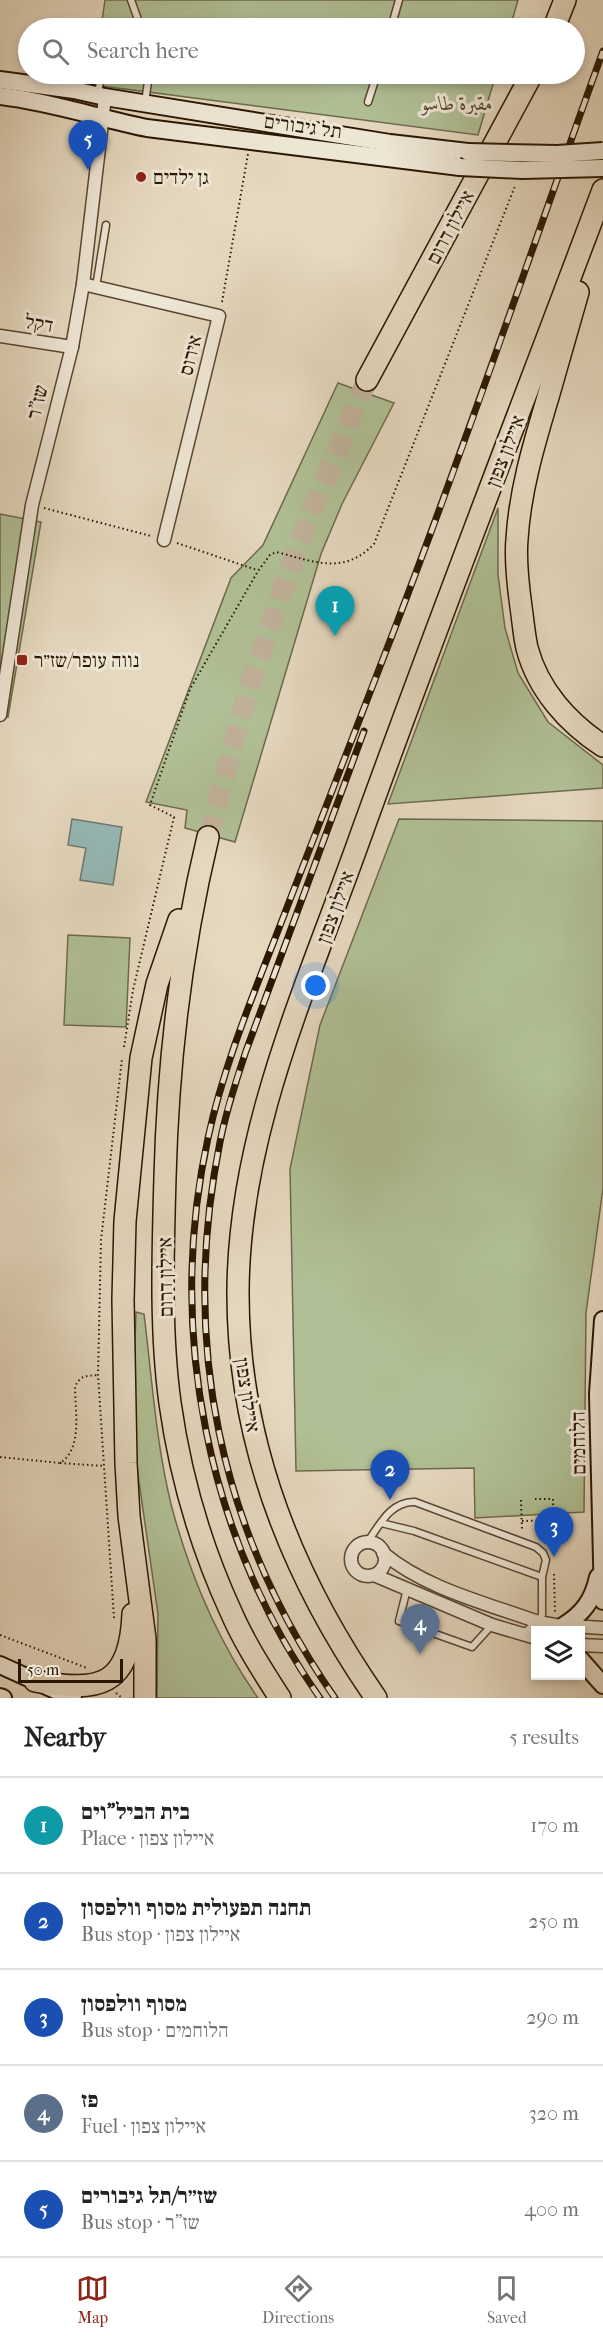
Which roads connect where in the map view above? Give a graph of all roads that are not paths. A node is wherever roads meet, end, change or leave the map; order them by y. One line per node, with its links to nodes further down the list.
1 (131, 0): 4 (lane)
2 (399, 0): 5 (lane)
3 (566, 0): 6 (highway)
4 (137, 18)
5 (394, 18)
6 (558, 18)
7 (0, 81): 8 (street, תל גיבורים)
8 (18, 83)
9 (25, 84): 15 (street, תל גיבורים)
10 (101, 84): 15 (lane)
11 (148, 84): 17 (lane)
12 (374, 84): 16 (lane)
13 (527, 84): 27 (highway, איילון דרום)
14 (0, 96): 18 (street, תל גיבורים)
15 (102, 96): 17 (street, תל גיבורים); 18 (street, שז"ר)
16 (368, 102)
17 (145, 104): 19 (street, תל גיבורים, bridge)
18 (102, 119): 20 (street, תל גיבורים, bridge); 24 (street, שז"ר)
19 (603, 152)
20 (603, 168)
21 (603, 190): 56 (highway, איילון צפון)
22 (603, 203): 30 (highway)
23 (106, 225): 24 (lane)
24 (89, 286): 26 (street, שז"ר); 28 (street, אירוס)
25 (0, 336): 26 (street, דקל)
26 (72, 347): 29 (street, שז"ר)
27 (368, 380)
28 (164, 540)
29 (0, 716)
30 (603, 746)
31 (603, 1320): 35 (street, הלוחמים)
32 (381, 1523): 33 (lane); 38 (lane); 38 (lane)
33 (367, 1543): 34 (street); 37 (street)
34 (383, 1553): 37 (street); 41 (street)
35 (601, 1561): 40 (street, הלוחמים); 43 (street)
36 (135, 1568): 51 (highway); 54 (highway); 55 (highway, איילון דרום)
37 (374, 1575): 39 (street)
38 (542, 1577): 41 (lane)
39 (407, 1589): 42 (street); 42 (lane)
40 (603, 1601)
41 (538, 1622): 43 (street); 45 (lane)
42 (492, 1625): 45 (street)
43 (559, 1625): 44 (street)
44 (603, 1628)
45 (522, 1634): 46 (street)
46 (531, 1637)
47 (585, 1645): 48 (street)
48 (603, 1646)
49 (585, 1664): 52 (street)
50 (0, 1665): 51 (street)
51 (35, 1681): 53 (street)
52 (603, 1684)
53 (73, 1698)
54 (145, 1698)
55 (280, 1698)
56 (376, 1698)

